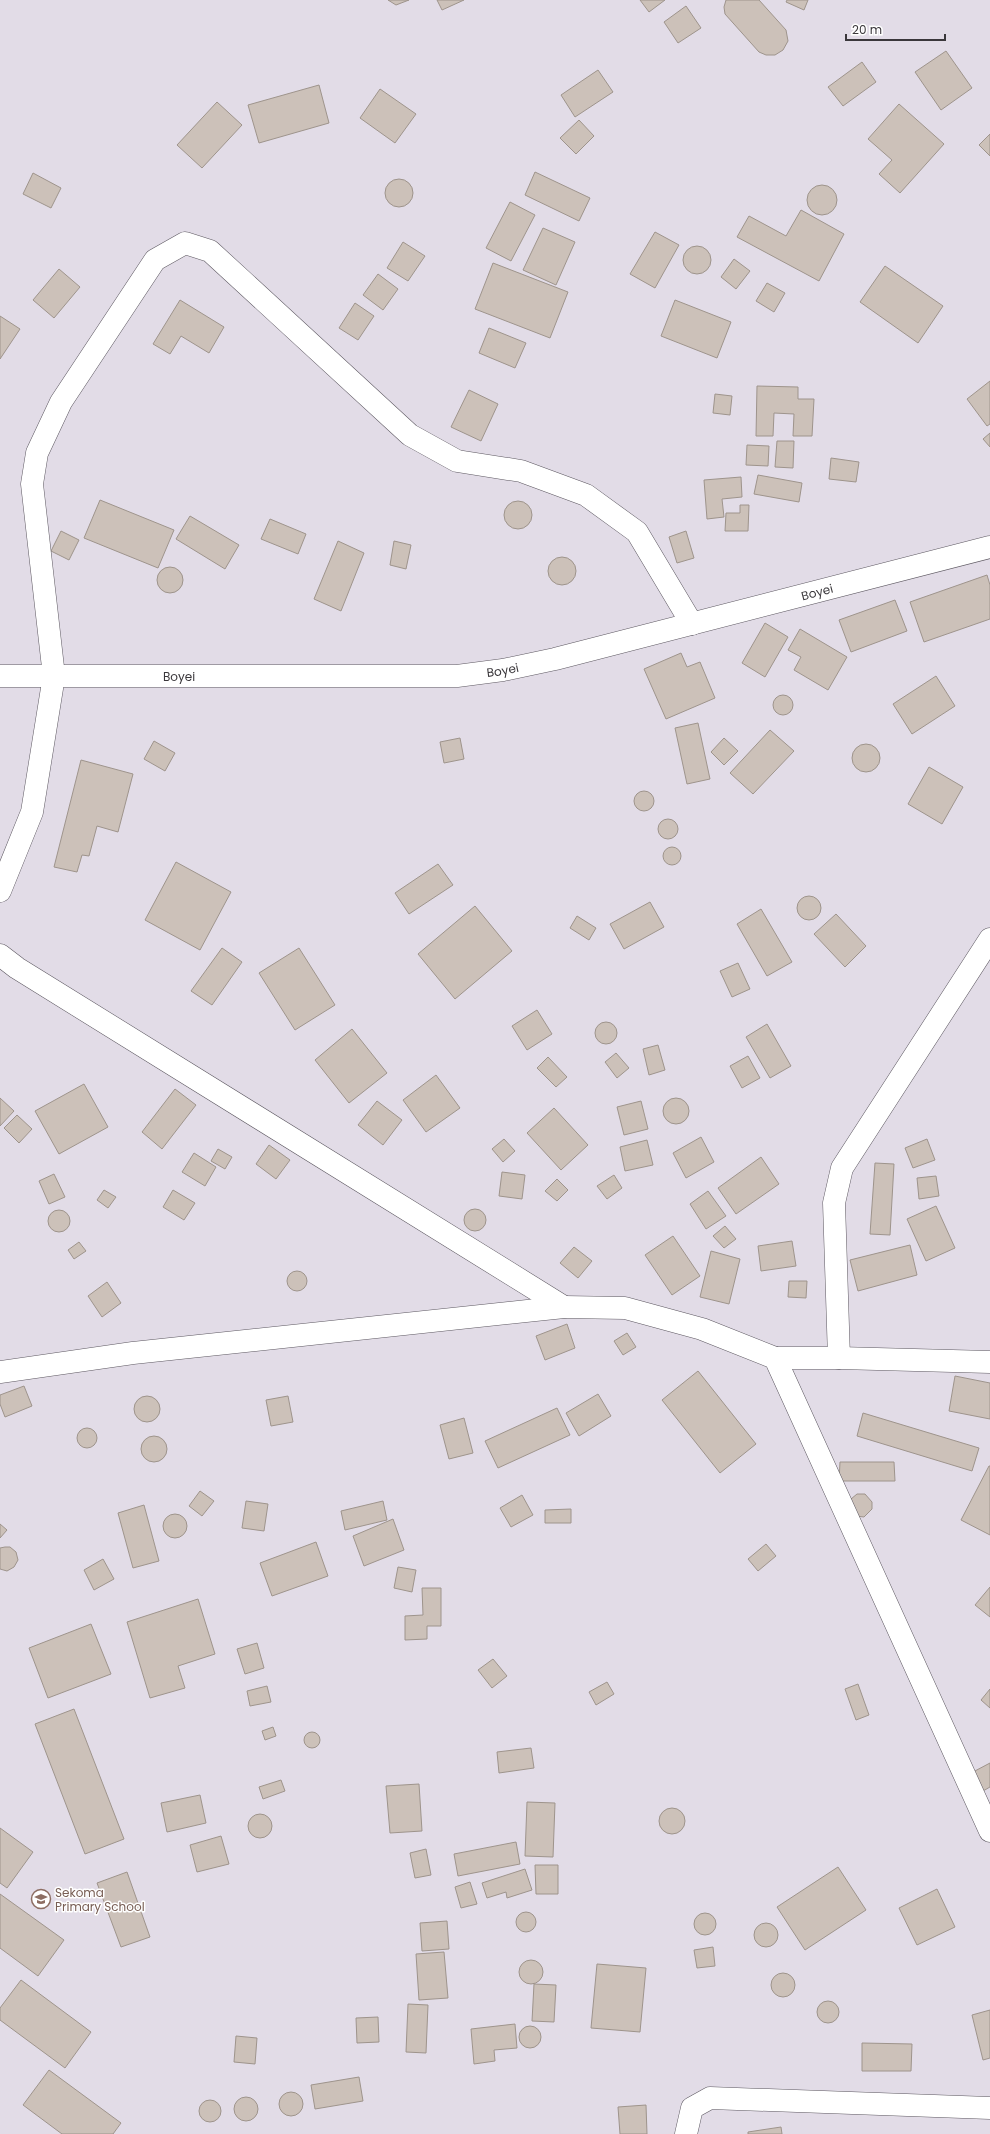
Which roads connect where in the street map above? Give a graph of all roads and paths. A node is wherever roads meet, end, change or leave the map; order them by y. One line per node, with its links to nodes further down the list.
1 (990, 548): 2 (street, Boyei)
2 (692, 624): 4 (street, Boyei); 4 (street)
3 (0, 676): 4 (street, Boyei)
4 (54, 676): 5 (street)
5 (0, 891)
6 (990, 939): 10 (street)
7 (0, 955): 8 (street)
8 (564, 1307): 9 (street); 12 (street)
9 (774, 1358): 10 (street); 13 (street)
10 (839, 1358): 11 (street)
11 (990, 1362)
12 (0, 1372)
13 (990, 1831)
14 (990, 2108): 15 (street)
15 (686, 2134)

